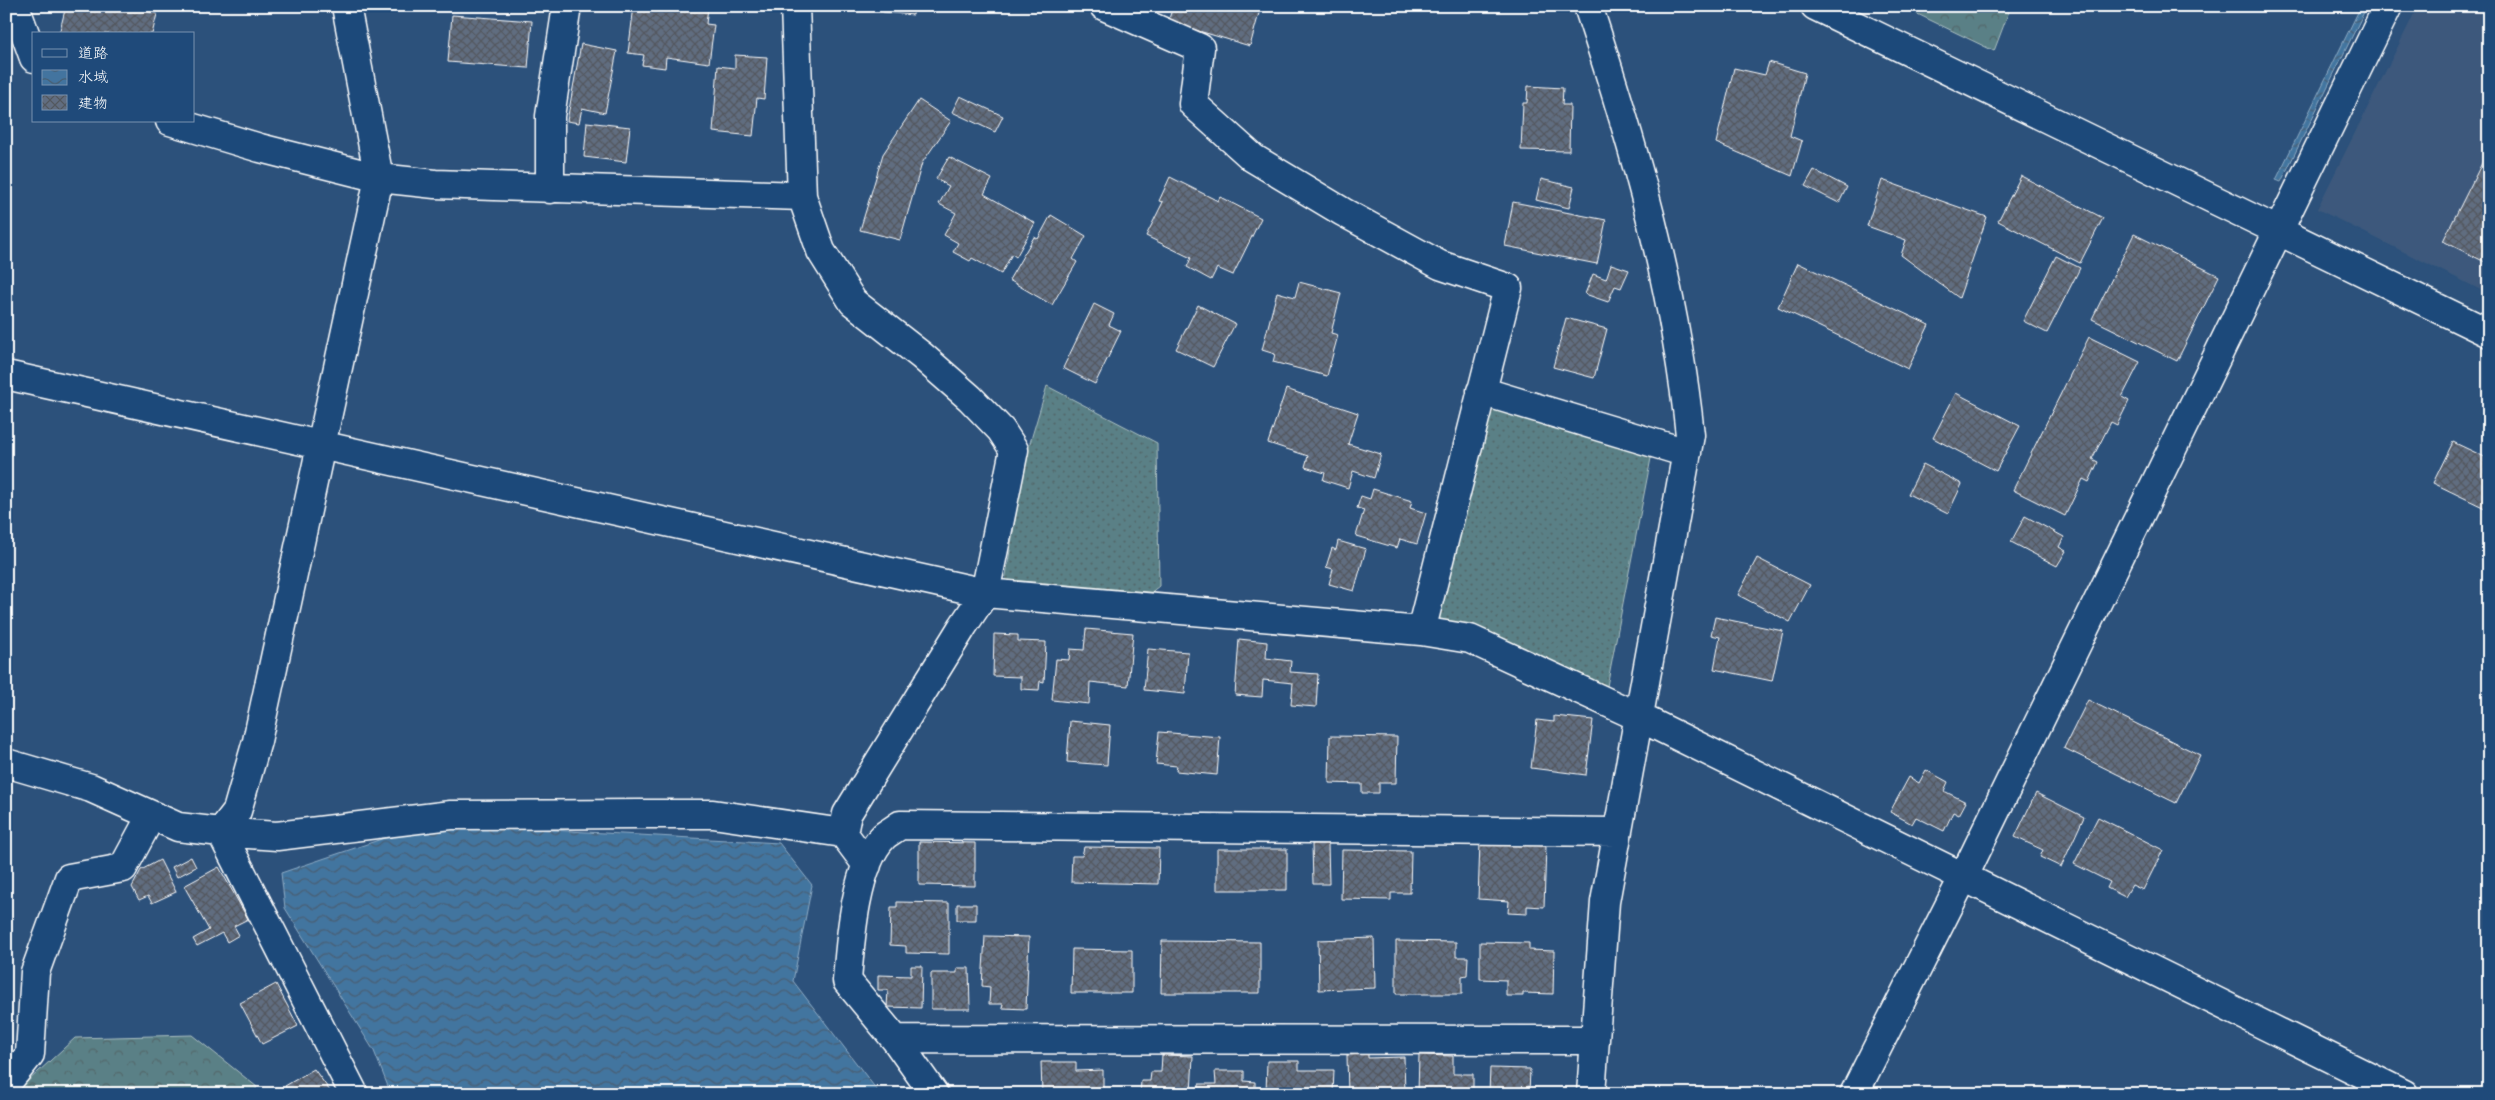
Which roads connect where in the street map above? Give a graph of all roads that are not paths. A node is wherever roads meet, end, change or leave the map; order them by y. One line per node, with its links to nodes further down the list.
1 (15, 6): 9 (street)
2 (346, 6): 11 (street)
3 (567, 6): 12 (street)
4 (795, 6): 13 (street)
5 (1104, 6): 17 (street)
6 (1588, 6): 19 (street)
7 (1815, 6): 14 (street)
8 (2388, 6): 14 (street)
9 (32, 53)
10 (173, 122): 11 (street)
11 (379, 178): 12 (street); 18 (street)
12 (550, 189): 13 (street)
13 (802, 196): 20 (street)
14 (2278, 230): 15 (street); 29 (street)
15 (2489, 333)
16 (6, 374): 18 (street)
17 (1481, 391): 19 (street); 21 (street)
18 (321, 445): 20 (street); 25 (street)
19 (1687, 454): 22 (street)
20 (985, 593): 21 (street); 27 (street)
21 (1421, 631): 22 (street)
22 (1640, 717): 26 (street); 29 (street)
23 (6, 763): 24 (street)
24 (151, 816): 25 (street); 32 (street)
25 (221, 832): 27 (street); 33 (street)
26 (1616, 832): 28 (street); 31 (street)
27 (843, 833): 28 (street)
28 (867, 865): 30 (street)
29 (1963, 878): 36 (street); 37 (street)
30 (896, 1039): 31 (street); 34 (street)
31 (1595, 1040): 35 (street)
32 (6, 1084)
33 (354, 1094)
34 (934, 1094)
35 (1591, 1094)
36 (1854, 1094)
37 (2404, 1094)

